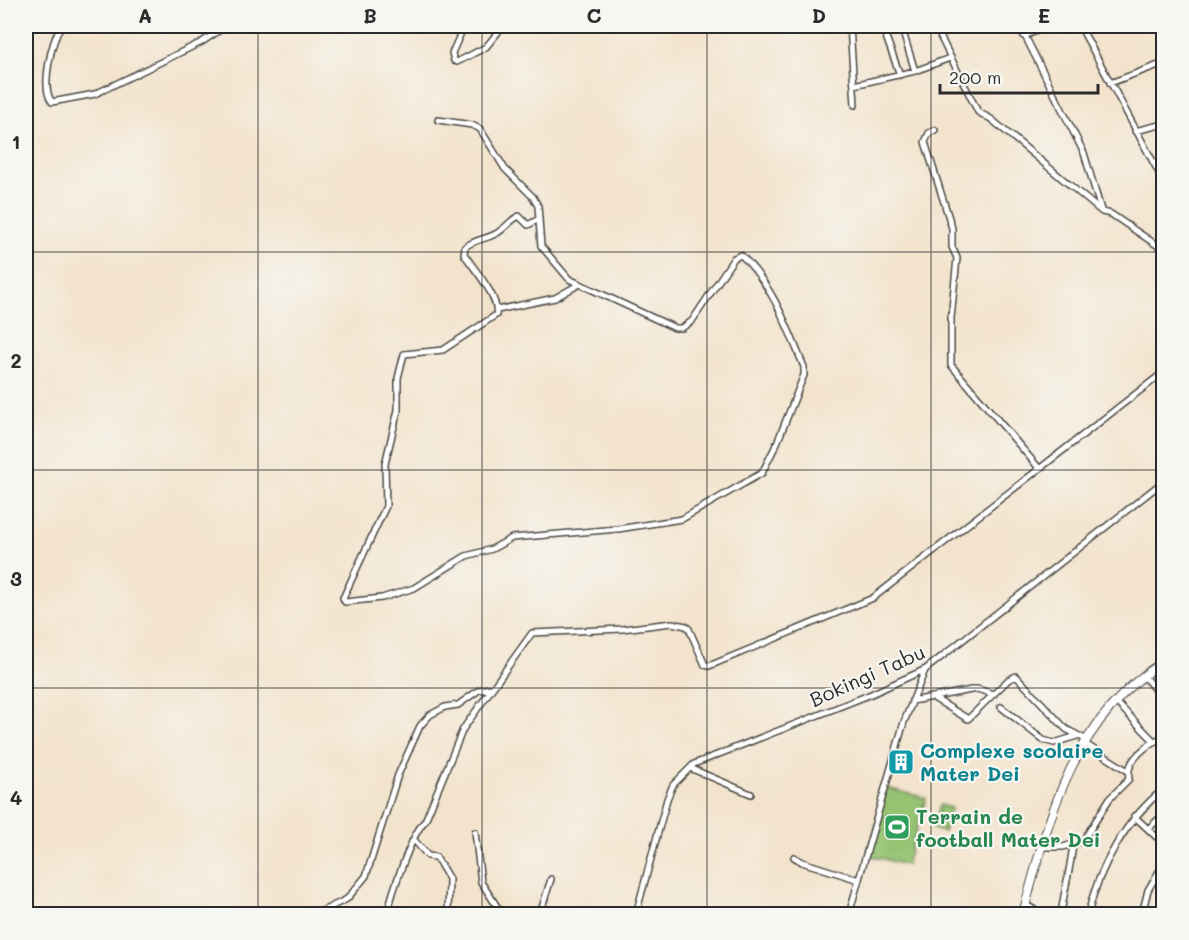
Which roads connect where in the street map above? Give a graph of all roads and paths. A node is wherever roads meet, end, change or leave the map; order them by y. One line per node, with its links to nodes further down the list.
1 (61, 26): 2 (street)
2 (226, 26)
3 (465, 26): 4 (street)
4 (503, 26)
5 (850, 26): 18 (street)
6 (882, 26): 16 (street)
7 (901, 26): 15 (street)
8 (935, 26): 13 (street)
9 (1020, 26): 12 (street)
10 (1049, 26): 12 (street)
11 (1080, 26): 17 (street)
12 (1024, 36): 25 (street)
13 (950, 58): 15 (street); 25 (street)
14 (1164, 63): 17 (street)
15 (915, 71): 16 (street)
16 (900, 75): 18 (street)
17 (1110, 83): 23 (street)
18 (854, 85): 19 (street)
19 (855, 105)
20 (438, 120): 26 (street)
21 (1164, 124): 23 (street)
22 (935, 130): 31 (street)
23 (1135, 130): 24 (street)
24 (1164, 182)
25 (1102, 212): 27 (street)
26 (539, 219): 28 (street); 29 (street)
27 (1164, 250)
28 (578, 285): 29 (street); 29 (street)
29 (497, 310)
30 (1164, 372): 31 (street)
31 (1038, 467): 36 (street)
32 (1164, 481): 34 (street, Bokingi Tabu)
33 (1164, 661): 35 (highway)
34 (926, 669): 39 (street); 46 (street, Bokingi Tabu)
35 (1143, 675): 40 (street); 41 (highway)
36 (492, 686): 54 (street); 64 (street)
37 (994, 694): 38 (street); 38 (street); 44 (street)
38 (932, 698): 39 (street)
39 (912, 701): 61 (street)
40 (1164, 701)
41 (1116, 702): 44 (highway); 45 (street)
42 (1001, 707): 44 (street)
43 (1164, 736): 45 (street)
44 (1082, 739): 47 (street); 57 (highway)
45 (1154, 741): 47 (street)
46 (690, 768): 49 (street); 69 (street, Bokingi Tabu)
47 (1128, 771): 55 (street)
48 (1164, 789): 51 (street)
49 (751, 794)
50 (1164, 814): 52 (street)
51 (1134, 816): 52 (street); 74 (street)
52 (1148, 829): 56 (street)
53 (475, 832): 67 (street)
54 (415, 841): 65 (street); 66 (street)
55 (1073, 844): 57 (street); 73 (street)
56 (1164, 844)
57 (1042, 847): 63 (highway)
58 (794, 857): 61 (street)
59 (1164, 862): 75 (street)
60 (551, 879): 68 (street)
61 (859, 880): 70 (street)
62 (1164, 899): 76 (street)
63 (1025, 904): 71 (highway); 72 (street)
64 (316, 915)
65 (387, 915)
66 (448, 915)
67 (502, 915)
68 (540, 915)
69 (636, 915)
70 (849, 915)
71 (1023, 915)
72 (1041, 915)
73 (1061, 915)
74 (1088, 915)
75 (1142, 915)
76 (1158, 915)

